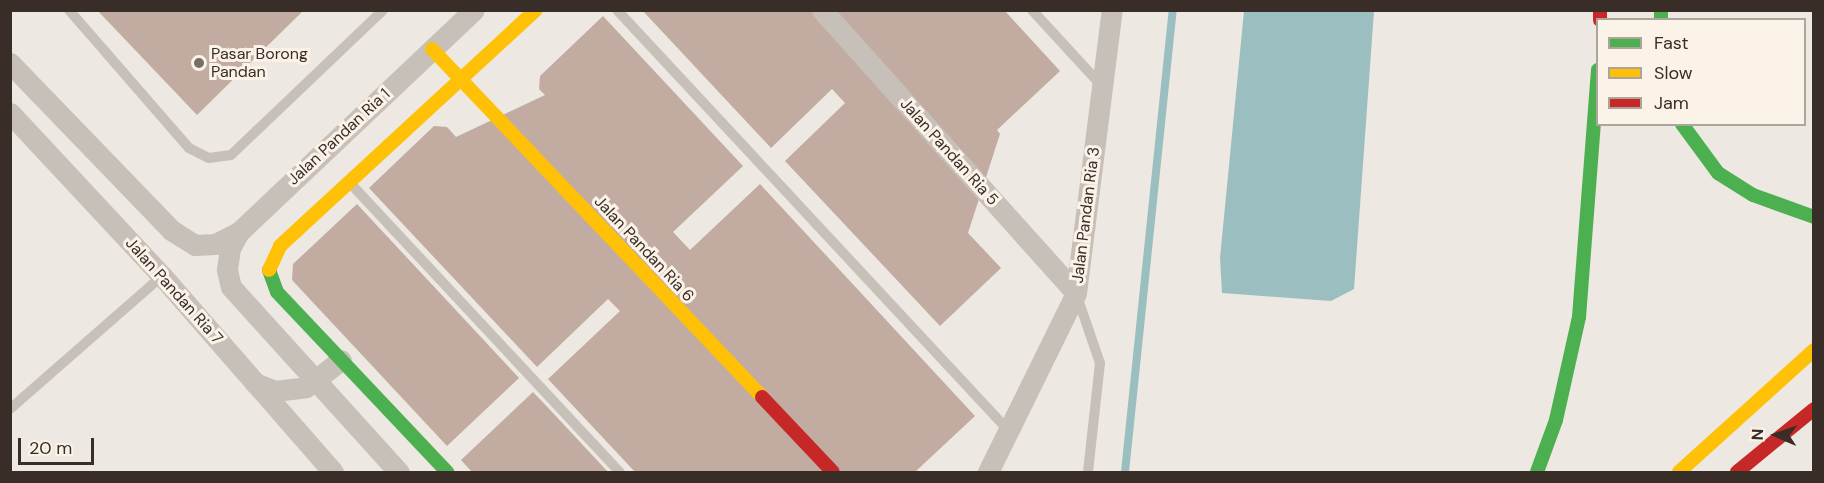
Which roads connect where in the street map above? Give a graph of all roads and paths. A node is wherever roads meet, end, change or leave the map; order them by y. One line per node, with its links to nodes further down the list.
1 (69, 10): 2 (lane)
2 (383, 10)
3 (474, 10): 9 (street, Jalan Pandan Ria 1)
4 (536, 10): 11 (main road)
5 (617, 10): 27 (lane)
6 (822, 10): 20 (street, Jalan Pandan Ria 5)
7 (1032, 10): 12 (lane)
8 (1112, 10): 12 (street, Jalan Pandan Ria 3)
9 (432, 49): 11 (main road, Jalan Pandan Ria 6); 18 (street, Jalan Pandan Ria 1)
10 (10, 63): 18 (street, Jalan Pandan Ria 1)
11 (462, 82): 16 (main road); 32 (main road, Jalan Pandan Ria 6)
12 (1103, 86): 20 (street, Jalan Pandan Ria 3)
13 (1596, 96): 35 (main road)
14 (10, 113): 19 (street, Jalan Pandan Ria 7)
15 (1683, 126): 17 (main road)
16 (349, 181): 22 (main road); 31 (lane)
17 (1814, 217)
18 (239, 232): 23 (street)
19 (162, 276): 24 (street, Jalan Pandan Ria 7); 25 (lane)
20 (1076, 293): 27 (street, Jalan Pandan Ria 3); 34 (lane)
21 (1814, 350): 36 (main road)
22 (341, 360): 23 (street); 30 (main road)
23 (316, 381): 24 (street); 29 (street)
24 (255, 383): 28 (street, Jalan Pandan Ria 7)
25 (10, 409)
26 (1814, 409): 37 (main road)
27 (1008, 430): 33 (street, Jalan Pandan Ria 3)
28 (333, 472)
29 (399, 472)
30 (447, 472)
31 (620, 472)
32 (833, 472)
33 (988, 472)
34 (1088, 472)
35 (1537, 472)
36 (1679, 472)
37 (1737, 472)

